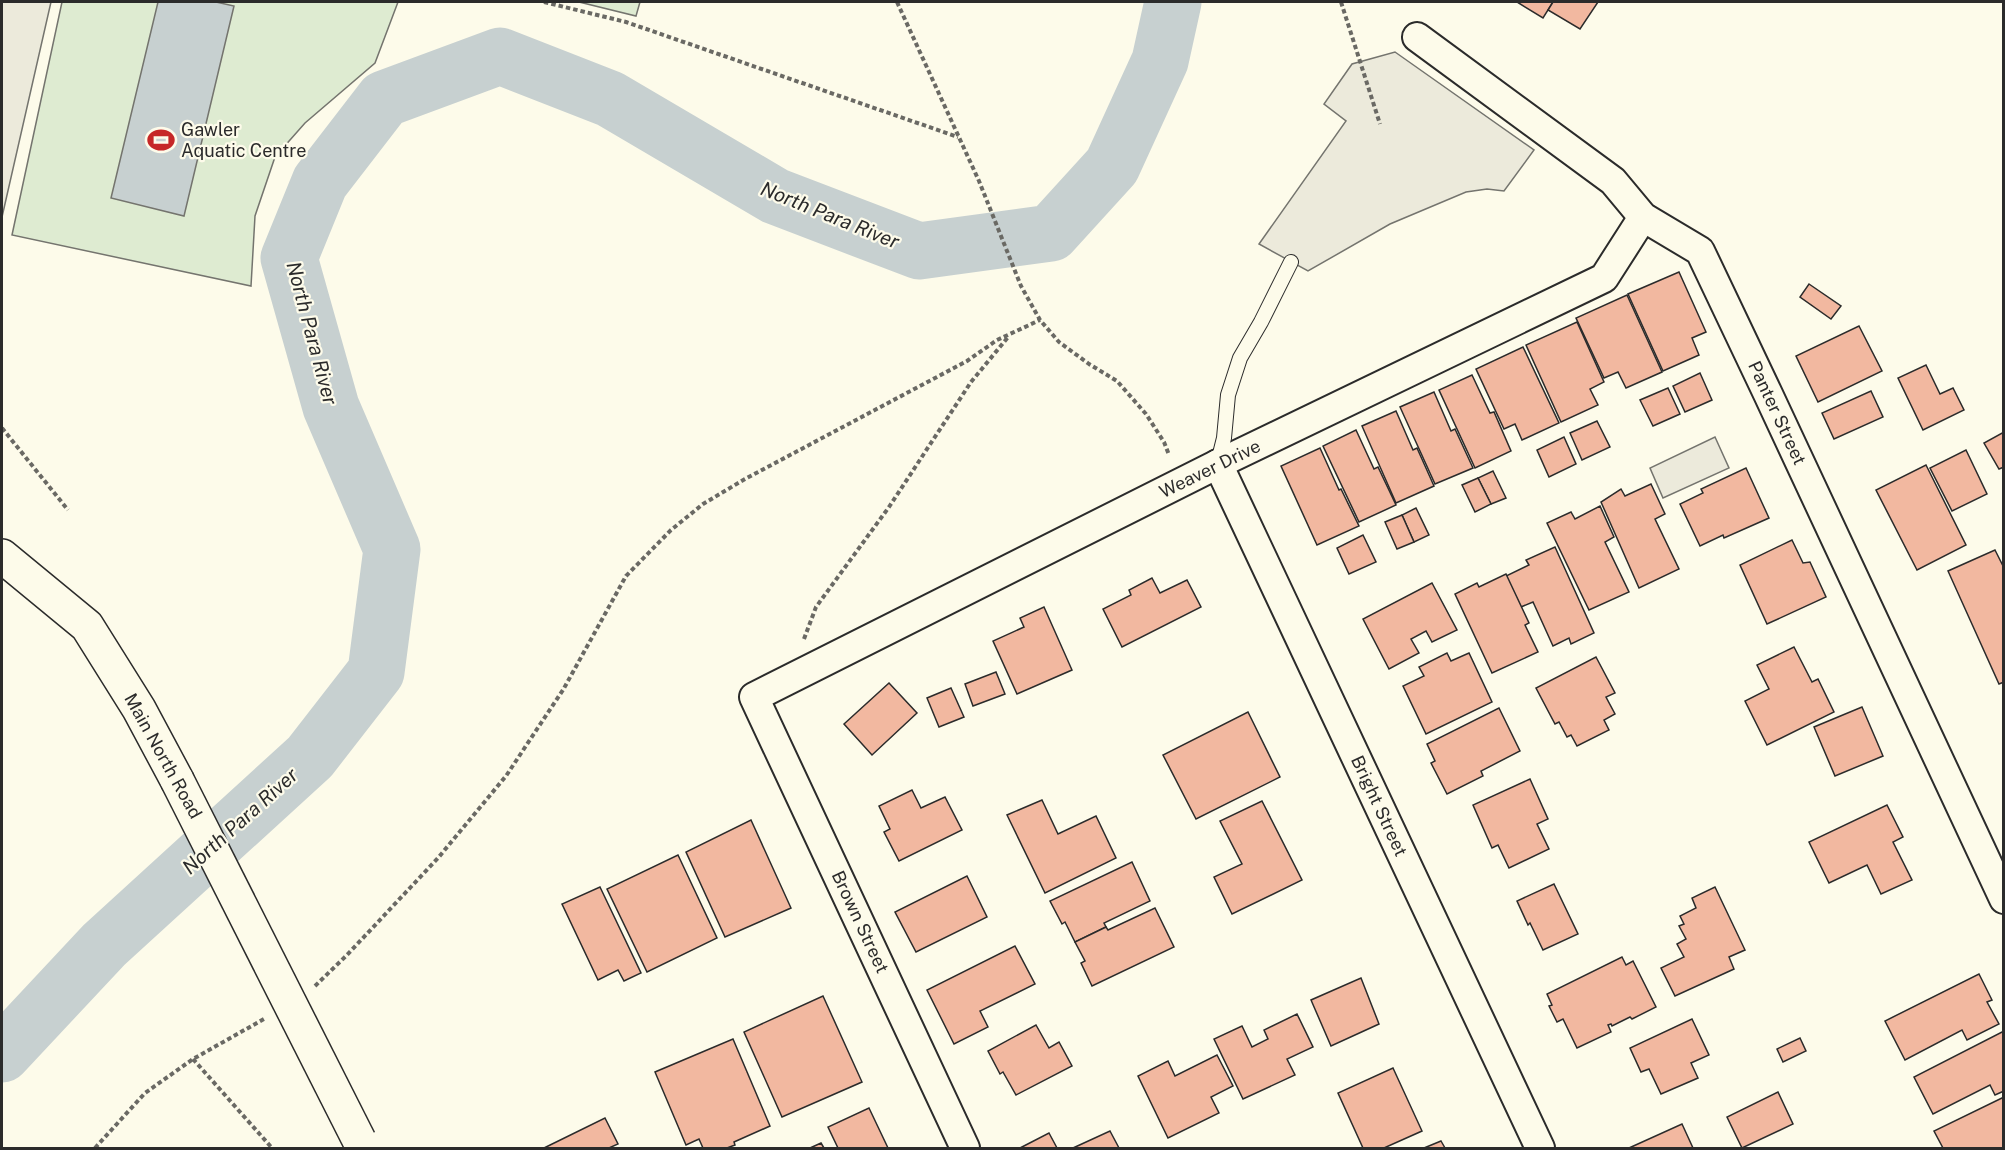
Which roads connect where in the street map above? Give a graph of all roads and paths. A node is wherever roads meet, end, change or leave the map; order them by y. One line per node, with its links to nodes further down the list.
1 (544, 2): 6 (path)
2 (897, 2): 6 (path)
3 (1341, 2): 5 (path)
4 (1417, 37): 7 (street, Panter Street)
5 (1380, 124)
6 (959, 137): 9 (path)
7 (1643, 217): 13 (street, Weaver Drive); 18 (street, Panter Street)
8 (1291, 261): 13 (lane)
9 (1040, 320): 10 (path); 12 (path)
10 (1012, 333): 16 (path); 19 (path)
11 (2, 428): 14 (path)
12 (1172, 462)
13 (1218, 464): 16 (street, Weaver Drive); 26 (street, Bright Street)
14 (68, 510)
15 (2, 556): 22 (main road, Main North Road, bridge)
16 (802, 672): 17 (street, Weaver Drive)
17 (754, 697): 25 (street, Brown Street)
18 (2004, 899)
19 (310, 991)
20 (271, 1015): 21 (path)
21 (193, 1059): 23 (path); 24 (path)
22 (362, 1144)
23 (95, 1149)
24 (272, 1149)
25 (965, 1149)
26 (1539, 1149)

